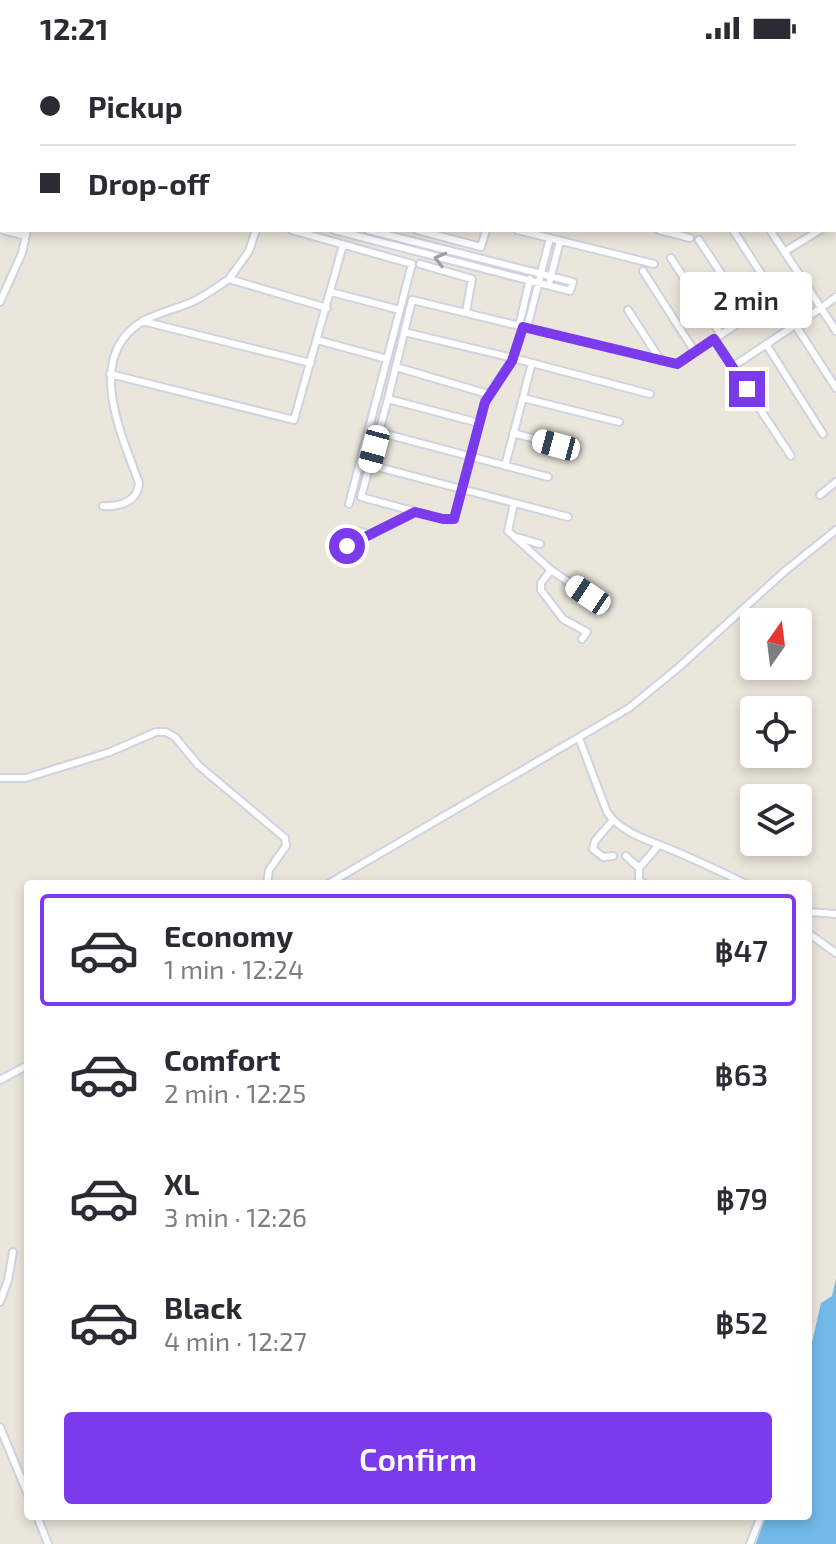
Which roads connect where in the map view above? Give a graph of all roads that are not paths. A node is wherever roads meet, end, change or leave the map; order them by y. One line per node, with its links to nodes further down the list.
1 (255, 232): 30 (street)
2 (299, 232): 18 (street)
3 (341, 232): 19 (street)
4 (376, 232): 16 (street)
5 (425, 232): 6 (street)
6 (485, 232)
7 (525, 232): 15 (street)
8 (557, 232): 15 (street)
9 (667, 232): 14 (street)
10 (734, 232): 38 (street)
11 (771, 232): 20 (street)
12 (813, 232): 20 (street)
13 (26, 233): 32 (street)
14 (690, 238)
15 (555, 239): 24 (street); 27 (street); 28 (street)
16 (408, 240): 19 (street); 21 (street)
17 (699, 240): 45 (street)
18 (343, 245): 36 (street); 42 (street)
19 (405, 249): 25 (street, one-way to 19)
20 (784, 252): 31 (street)
21 (479, 258): 25 (street); 27 (street)
22 (671, 258): 51 (street)
23 (420, 264): 44 (street)
24 (654, 264)
25 (475, 268): 33 (street)
26 (643, 271): 55 (street)
27 (536, 273): 28 (street); 33 (street); 34 (street)
28 (551, 276): 35 (street); 35 (street)
29 (0, 278): 32 (street)
30 (229, 279): 40 (street); 46 (street)
31 (803, 280): 38 (street); 41 (street)
32 (8, 281): 39 (street)
33 (529, 281): 34 (street); 48 (street)
34 (538, 283): 35 (street); 48 (street)
35 (549, 286)
36 (331, 292): 40 (street); 42 (street)
37 (836, 297): 41 (street)
38 (777, 298): 45 (street)
39 (0, 302)
40 (327, 308): 53 (street)
41 (821, 308): 47 (street); 49 (street)
42 (400, 310): 57 (street)
43 (628, 310): 58 (street)
44 (466, 312): 48 (street); 50 (street)
45 (749, 316): 51 (street)
46 (142, 321): 59 (street); 63 (street)
47 (796, 326): 54 (street); 64 (street)
48 (523, 327): 56 (street); 58 (street)
49 (836, 331)
50 (404, 332): 56 (street); 61 (street)
51 (721, 335): 52 (street)
52 (714, 339): 55 (street); 62 (street)
53 (317, 340): 57 (street); 59 (street)
54 (766, 344): 62 (street); 73 (street)
55 (695, 352): 58 (street)
56 (513, 358): 60 (street); 65 (street)
57 (387, 359): 84 (street)
58 (661, 361)
59 (311, 363): 63 (street)
60 (532, 363): 66 (street); 67 (street)
61 (396, 367): 65 (street); 68 (street)
62 (732, 367): 75 (street)
63 (110, 374): 85 (street)
64 (836, 388)
65 (488, 394): 70 (street)
66 (650, 394)
67 (523, 398): 69 (street); 72 (street)
68 (388, 399): 70 (street); 71 (street)
69 (619, 422)
70 (479, 423): 76 (street)
71 (378, 432): 76 (street); 77 (street)
72 (513, 433): 74 (street); 78 (street)
73 (823, 434)
74 (577, 450)
75 (791, 456)
76 (470, 457): 78 (street); 81 (street)
77 (370, 465): 81 (street); 86 (street)
78 (505, 466): 79 (street)
79 (548, 477)
80 (836, 482): 82 (street)
81 (462, 489): 83 (street); 86 (street)
82 (820, 495)
83 (514, 503): 87 (street); 91 (street)
84 (349, 504)
85 (103, 506)
86 (415, 512): 90 (street)
87 (568, 517)
88 (350, 529): 90 (street)
89 (835, 532): 97 (street)
90 (372, 535): 93 (street)
91 (512, 536): 92 (street); 94 (street)
92 (540, 544)
93 (347, 546)
94 (551, 570): 95 (street); 96 (street)
95 (606, 607)
96 (582, 639)
97 (579, 738): 99 (street); 105 (street)
98 (0, 778): 104 (street)
99 (613, 820): 100 (street); 101 (street)
100 (658, 846): 103 (street); 107 (street)
101 (613, 856)
102 (626, 856): 103 (street)
103 (639, 868): 106 (street)
104 (268, 880)
105 (335, 880)
106 (639, 880)
107 (738, 880)
108 (812, 912): 109 (street)
109 (836, 914)
110 (812, 936): 111 (street)
111 (836, 953)
112 (24, 1067): 113 (street)
113 (0, 1080)
114 (13, 1252): 115 (street)
115 (0, 1302)
116 (0, 1427): 117 (street)
117 (24, 1485)
118 (39, 1520): 120 (street)
119 (759, 1520): 121 (street)
120 (48, 1544)
121 (750, 1544)

